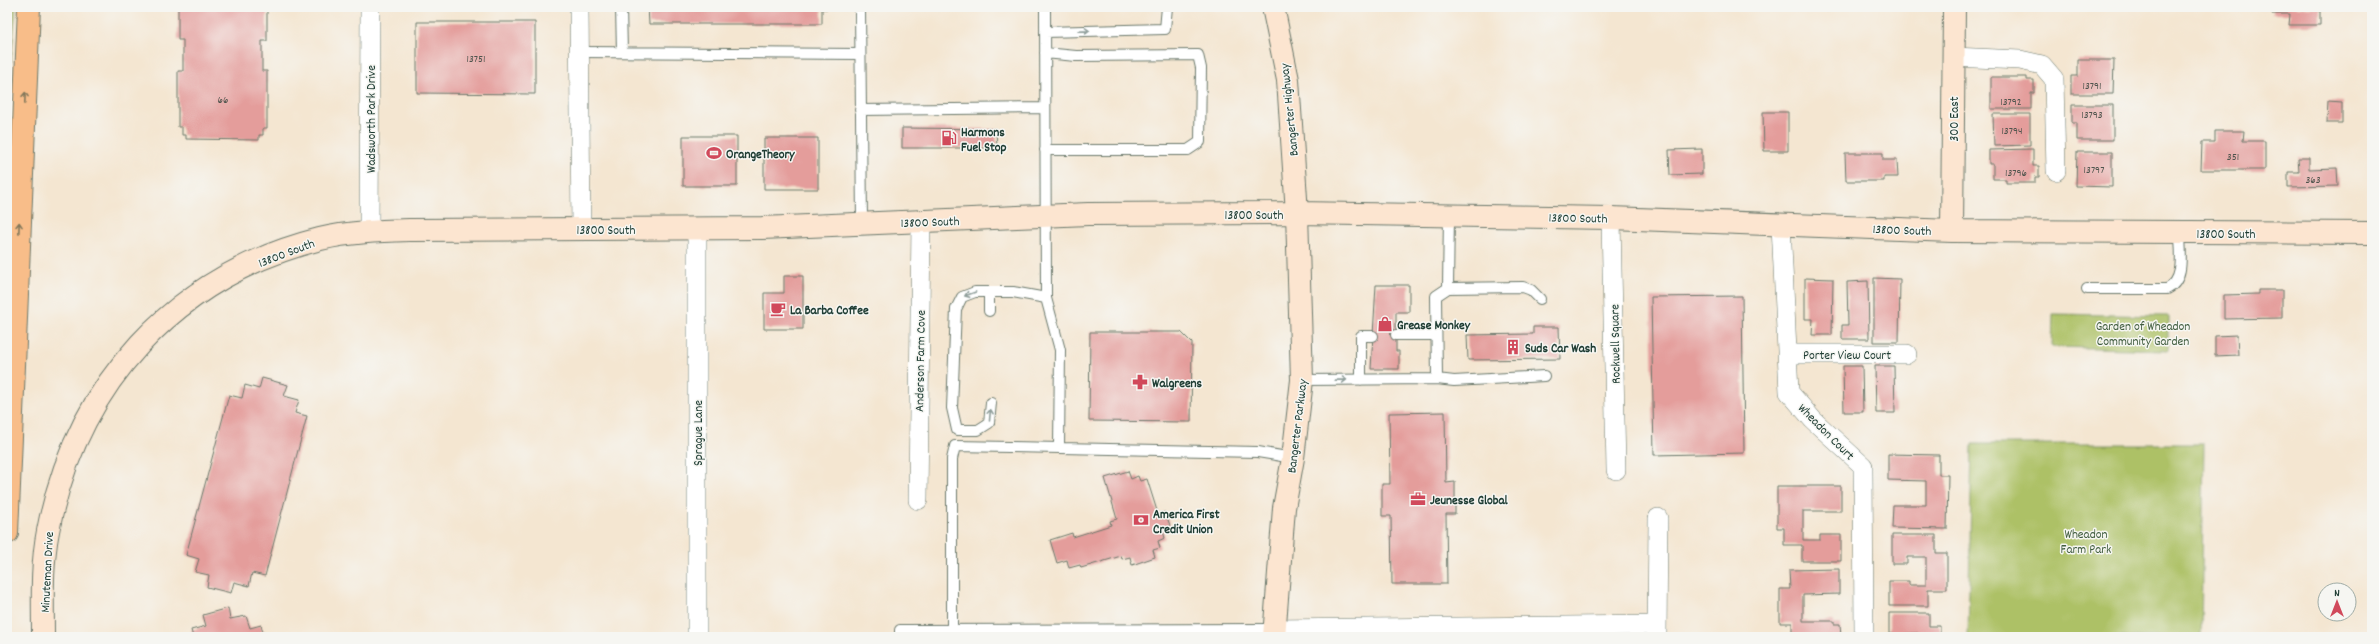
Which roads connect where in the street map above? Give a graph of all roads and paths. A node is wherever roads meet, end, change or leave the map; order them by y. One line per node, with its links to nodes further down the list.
1 (29, 7): 57 (highway, one-way to 1)
2 (370, 7): 30 (street, Wadsworth Park Drive)
3 (579, 7): 11 (street)
4 (622, 7): 12 (lane)
5 (860, 7): 14 (lane)
6 (1045, 7): 10 (lane)
7 (1167, 7): 10 (lane, one-way to 7)
8 (1273, 7): 20 (main road, Bangerter Highway)
9 (1954, 7): 15 (main road, 300 East)
10 (1045, 32): 13 (lane)
11 (580, 52): 12 (lane); 28 (street)
12 (622, 52): 14 (lane)
13 (1045, 53): 16 (lane); 18 (lane)
14 (860, 54): 17 (lane)
15 (1954, 57): 19 (street); 29 (main road, 300 East)
16 (1044, 108): 17 (lane); 18 (lane)
17 (860, 110): 25 (lane)
18 (1045, 150): 22 (lane)
19 (2056, 171)
20 (1297, 214): 21 (main road, 13800 South); 22 (main road, 13800 South); 47 (main road, Bangerter Parkway)
21 (1449, 214): 23 (main road, 13800 South); 33 (lane)
22 (1045, 217): 24 (main road, 13800 South); 36 (lane)
23 (1611, 218): 26 (main road, 13800 South); 54 (street, Rockwell Square)
24 (921, 222): 25 (main road, 13800 South); 55 (street, Anderson Farm Cove)
25 (862, 224): 27 (main road, 13800 South)
26 (1781, 225): 29 (main road, 13800 South); 43 (street, Wheadon Court)
27 (697, 229): 28 (main road, 13800 South); 62 (street, Sprague Lane)
28 (581, 230): 30 (main road, 13800 South)
29 (1952, 231): 31 (main road, 13800 South)
30 (369, 232): 39 (main road, 13800 South)
31 (2180, 233): 32 (main road, 13800 South); 34 (lane)
32 (2372, 233)
33 (1448, 288): 37 (lane); 41 (lane)
34 (2087, 289)
35 (988, 292): 36 (lane); 38 (lane); 50 (lane, one-way to 50)
36 (1046, 298): 52 (lane)
37 (1540, 299)
38 (989, 311)
39 (159, 324): 61 (main road, Minuteman Drive)
40 (1396, 335): 41 (lane)
41 (1436, 335): 46 (lane)
42 (1373, 336): 48 (lane)
43 (1786, 354): 44 (street, Porter View Court); 64 (street, Wheadon Court)
44 (1907, 354)
45 (1544, 376): 46 (lane)
46 (1437, 379): 48 (lane)
47 (1302, 380): 48 (lane, one-way to 48); 53 (main road, Bangerter Parkway)
48 (1361, 380)
49 (991, 403): 50 (lane, one-way to 49)
50 (957, 430): 51 (lane)
51 (955, 446): 52 (lane); 58 (lane)
52 (1058, 448): 53 (lane)
53 (1293, 458): 60 (main road, Bangerter Parkway)
54 (1616, 470)
55 (918, 500)
56 (1658, 518): 59 (street)
57 (7, 533)
58 (952, 630): 60 (lane); 63 (lane)
59 (1657, 631): 60 (street)
60 (1274, 633)
61 (43, 637)
62 (697, 637)
63 (900, 637)
64 (1864, 637)

